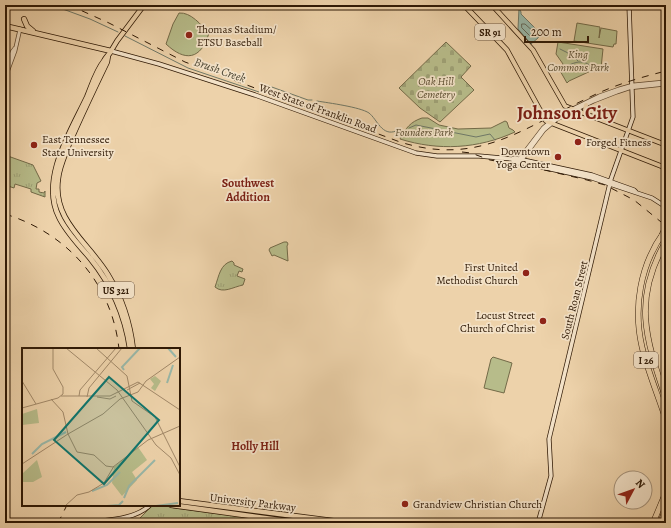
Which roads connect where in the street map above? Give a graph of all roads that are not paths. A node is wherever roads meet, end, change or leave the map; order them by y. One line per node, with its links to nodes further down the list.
1 (144, 5): 10 (main road)
2 (464, 5): 18 (main road, SR 91)
3 (492, 5): 16 (main road, SR 91)
4 (628, 5): 14 (main road, South Roan Street)
5 (24, 19): 8 (highway)
6 (5, 26): 7 (highway, West State of Franklin Road)
7 (20, 29): 8 (highway, West State of Franklin Road); 9 (street)
8 (33, 32): 10 (highway, West State of Franklin Road)
9 (16, 48): 11 (street); 12 (street)
10 (111, 51): 23 (main road, West State of Franklin Road); 32 (highway, US 321)
11 (5, 71)
12 (5, 78)
13 (666, 84): 14 (street)
14 (633, 87): 15 (street); 16 (street); 19 (main road, South Roan Street)
15 (586, 105): 16 (street); 17 (main road)
16 (573, 110): 17 (main road, SR 91); 18 (street)
17 (589, 116): 19 (main road, SR 91)
18 (549, 123): 21 (main road); 22 (street); 23 (street)
19 (628, 131): 20 (main road, SR 91); 21 (main road, South Roan Street)
20 (666, 145)
21 (621, 151): 25 (main road); 26 (main road, South Roan Street)
22 (526, 153): 23 (street); 24 (street)
23 (519, 161): 24 (main road, West State of Franklin Road); 26 (main road, West State of Franklin Road)
24 (529, 161): 26 (main road, West State of Franklin Road)
25 (666, 168)
26 (611, 183): 27 (main road, West State of Franklin Road); 44 (main road, South Roan Street)
27 (666, 207)
28 (666, 226): 30 (highway, bridge)
29 (666, 230): 30 (highway, I 26, bridge)
30 (661, 237): 36 (highway, I 26)
31 (666, 243): 35 (highway, I 26)
32 (90, 255): 33 (highway, US 321); 34 (highway, US 321)
33 (130, 348)
34 (133, 348)
35 (666, 399)
36 (666, 420)
37 (666, 492): 48 (highway)
38 (180, 501): 42 (highway, University Parkway)
39 (149, 506): 45 (main road)
40 (178, 506): 43 (highway, University Parkway)
41 (666, 509): 49 (highway)
42 (247, 510): 43 (highway); 47 (highway, University Parkway)
43 (246, 516): 46 (highway, University Parkway)
44 (539, 522)
45 (86, 523)
46 (302, 523)
47 (348, 523)
48 (653, 523)
49 (660, 523)

